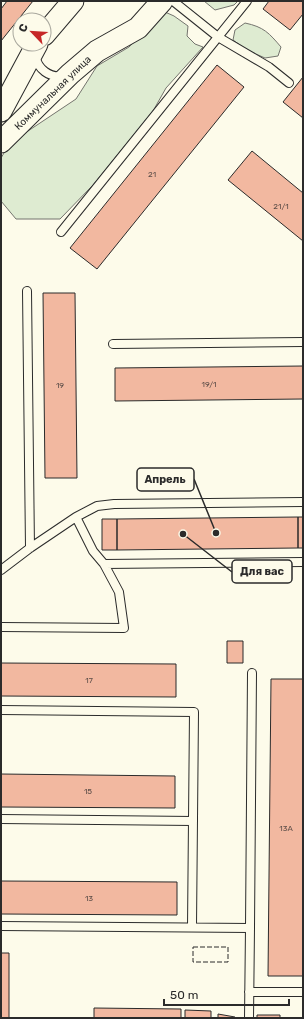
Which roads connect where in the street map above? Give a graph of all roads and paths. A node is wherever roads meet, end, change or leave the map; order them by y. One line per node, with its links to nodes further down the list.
1 (73, 1): 5 (street)
2 (162, 1): 9 (street, Коммунальная улица)
3 (173, 1): 6 (lane)
4 (247, 1): 6 (lane)
5 (52, 26)
6 (218, 37): 10 (lane); 13 (lane)
7 (33, 52): 11 (street)
8 (36, 52): 9 (lane)
9 (70, 74): 12 (street, Коммунальная улица)
10 (289, 83)
11 (1, 111)
12 (1, 142)
13 (61, 232)
14 (27, 291): 19 (lane)
15 (303, 342): 16 (lane)
16 (113, 344)
17 (303, 502): 18 (lane)
18 (76, 517): 19 (lane); 21 (lane)
19 (30, 548): 22 (lane)
20 (303, 562): 21 (lane)
21 (104, 564): 23 (lane)
22 (1, 570)
23 (1, 627)
24 (252, 674): 30 (lane)
25 (1, 710): 27 (lane)
26 (1, 819): 27 (lane)
27 (193, 821): 29 (lane)
28 (1, 926): 29 (lane)
29 (192, 928): 30 (lane)
30 (250, 928): 31 (lane)
31 (249, 992): 32 (lane); 33 (lane)
32 (303, 992)
33 (249, 1018)

